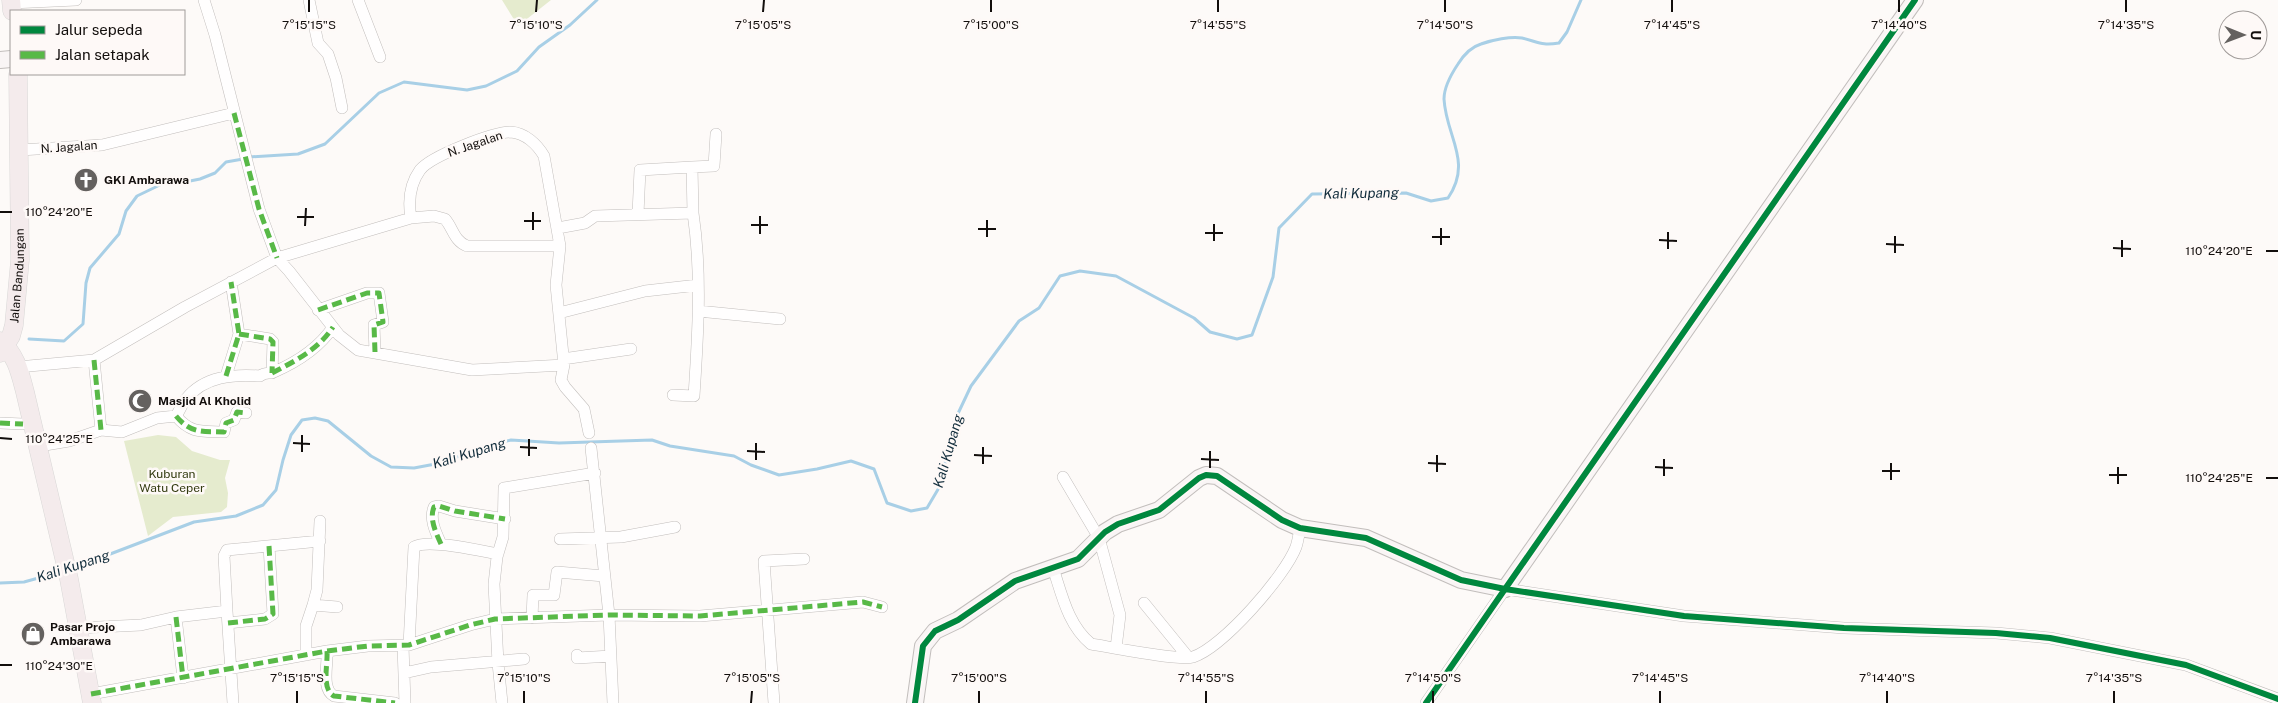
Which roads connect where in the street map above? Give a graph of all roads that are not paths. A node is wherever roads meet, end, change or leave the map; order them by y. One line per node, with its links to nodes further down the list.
1 (76, 0): 6 (street)
2 (204, 0): 10 (street)
3 (309, 0): 9 (street)
4 (358, 0): 7 (street)
5 (1915, 0): 63 (street)
6 (11, 5)
7 (380, 57)
8 (18, 75): 12 (main road, Jalan Bandungan)
9 (342, 108)
10 (234, 113): 12 (street, N. Jagalan); 19 (street)
11 (716, 134): 13 (street)
12 (20, 150): 28 (main road, Jalan Bandungan)
13 (692, 168): 14 (street); 15 (street)
14 (693, 213): 15 (street); 21 (street)
15 (638, 214): 17 (street)
16 (411, 218): 17 (street, N. Jagalan); 18 (street); 19 (street)
17 (558, 228): 18 (street, N. Jagalan)
18 (560, 246): 24 (street, N. Jagalan)
19 (277, 258): 20 (street); 22 (street)
20 (230, 282): 27 (street); 31 (street)
21 (698, 286): 23 (street); 24 (street)
22 (318, 310): 26 (street); 30 (street)
23 (698, 311): 25 (street); 36 (street)
24 (559, 313): 32 (street, N. Jagalan)
25 (780, 319)
26 (333, 327): 30 (street); 34 (street)
27 (239, 334): 34 (street); 35 (street)
28 (1, 349): 33 (main road); 40 (main road)
29 (631, 349): 32 (street)
30 (375, 352): 32 (street)
31 (94, 360): 33 (street); 41 (street)
32 (563, 362): 42 (street, N. Jagalan)
33 (18, 367): 43 (main road)
34 (272, 373): 35 (street)
35 (226, 376): 38 (street)
36 (673, 395)
37 (246, 413): 38 (street)
38 (176, 416): 41 (street)
39 (0, 423): 40 (street)
40 (23, 424): 57 (main road)
41 (101, 430): 43 (street)
42 (589, 433)
43 (39, 446): 57 (main road)
44 (591, 448): 45 (street)
45 (595, 473): 47 (street); 53 (street)
46 (1063, 477): 51 (street)
47 (505, 519): 55 (street); 58 (street)
48 (320, 521): 54 (street)
49 (675, 527): 53 (street)
50 (1300, 528): 51 (street); 63 (street); 81 (street)
51 (1099, 538): 60 (street); 76 (street)
52 (560, 539): 53 (street)
53 (600, 539): 61 (street)
54 (320, 542): 56 (street); 65 (street)
55 (441, 544): 58 (street); 75 (street)
56 (269, 546): 71 (street); 71 (street)
57 (58, 554): 62 (main road)
58 (498, 554): 73 (street)
59 (804, 559): 68 (street)
60 (1053, 568): 76 (street); 95 (street)
61 (604, 576): 69 (street); 72 (street)
62 (64, 581): 74 (main road); 88 (main road)
63 (1505, 589): 87 (street); 96 (street)
64 (1144, 602): 81 (street)
65 (313, 604): 66 (street); 78 (street)
66 (337, 607)
67 (882, 608): 68 (street)
68 (767, 611): 69 (street); 94 (street)
69 (609, 615): 72 (street); 80 (street)
70 (176, 617): 71 (street); 74 (street); 86 (street)
71 (227, 617): 84 (street)
72 (532, 618): 73 (street)
73 (495, 620): 75 (street); 83 (street)
74 (78, 628): 88 (main road)
75 (406, 645): 77 (street); 85 (street)
76 (1116, 648): 81 (street)
77 (327, 651): 78 (street); 90 (street)
78 (306, 655): 84 (street)
79 (577, 655): 80 (street)
80 (611, 656): 93 (street)
81 (1188, 657)
82 (524, 659): 83 (street)
83 (498, 663): 85 (street); 92 (street)
84 (232, 669): 86 (street); 89 (street)
85 (404, 673): 91 (street)
86 (183, 678): 88 (street)
87 (2278, 699)
88 (89, 700)
89 (233, 703)
90 (395, 703)
91 (405, 703)
92 (502, 703)
93 (613, 703)
94 (774, 703)
95 (915, 703)
96 (1426, 703)

